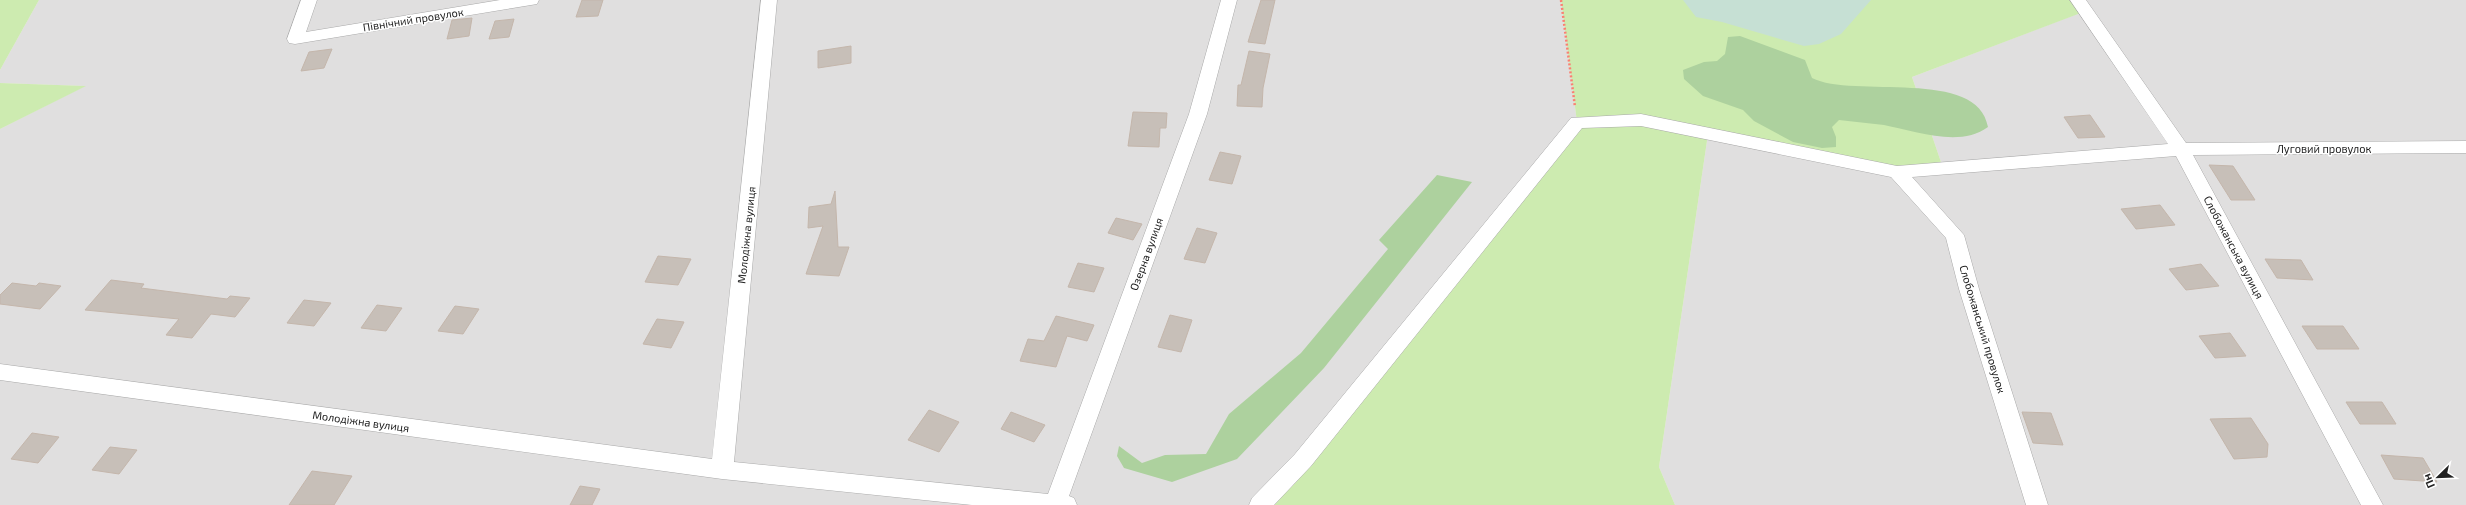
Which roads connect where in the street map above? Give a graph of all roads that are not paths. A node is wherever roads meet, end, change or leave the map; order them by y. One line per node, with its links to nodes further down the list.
1 (309, 0): 2 (street, Північний провулок)
2 (531, 0)
3 (770, 0): 10 (street, Молодіжна вулиця)
4 (1229, 0): 11 (street, Озерна вулиця)
5 (2078, 0): 7 (street, Слобожанська вулиця)
6 (2466, 147): 7 (street, Луговий провулок)
7 (2181, 149): 8 (street, Луговий провулок); 14 (street, Слобожанська вулиця)
8 (1897, 172): 12 (street, Луговий провулок); 13 (street, Слобожанський провулок)
9 (0, 372): 10 (street, Молодіжна вулиця)
10 (722, 470): 11 (street, Молодіжна вулиця)
11 (1060, 505)
12 (1260, 505)
13 (2037, 505)
14 (2372, 505)

